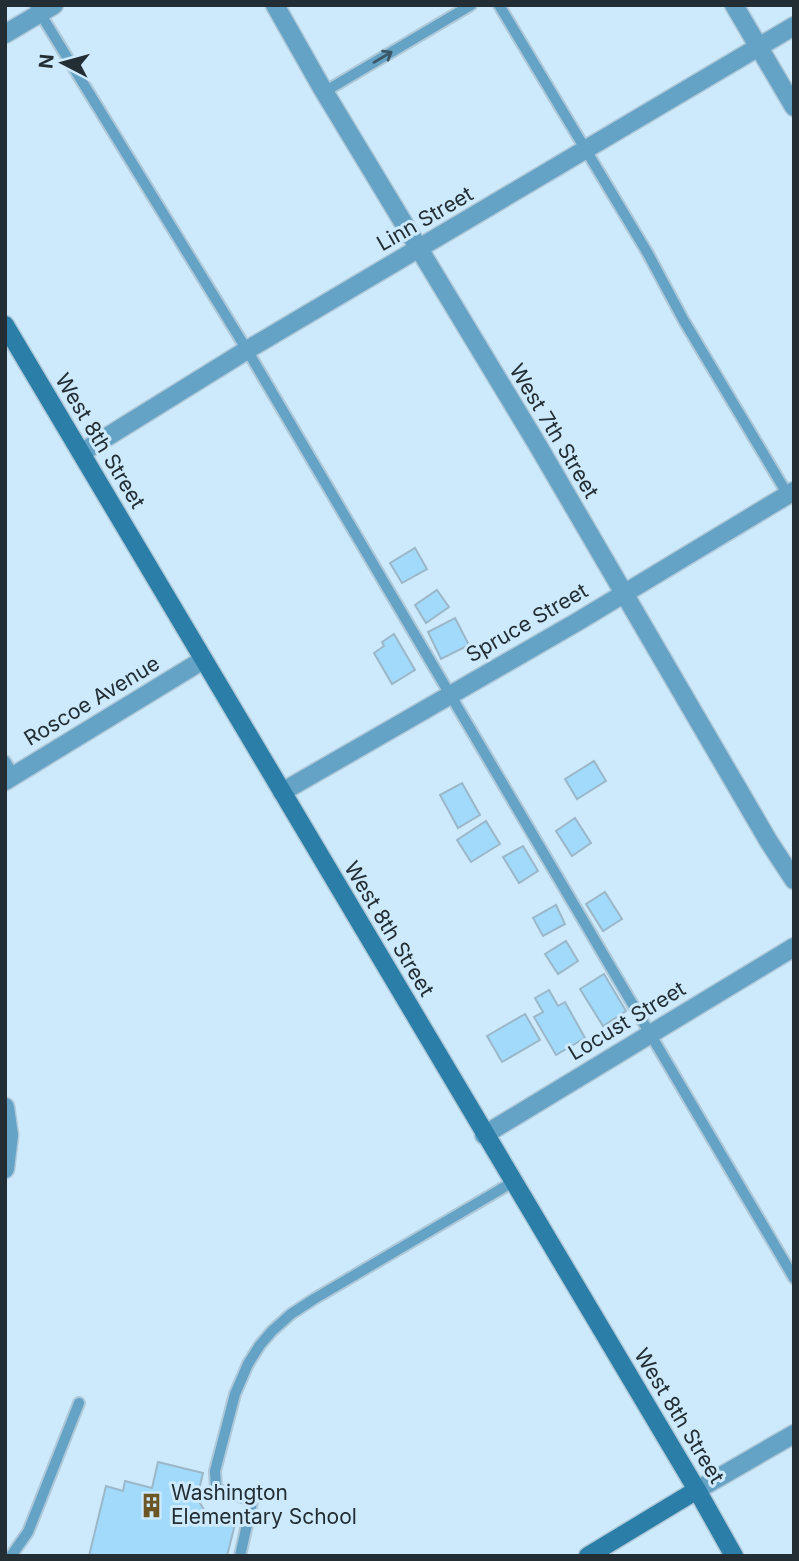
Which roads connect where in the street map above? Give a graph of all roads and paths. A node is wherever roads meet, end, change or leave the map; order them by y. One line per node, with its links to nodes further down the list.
1 (275, 5): 9 (street, West 7th Street)
2 (471, 5): 9 (lane, one-way to 2)
3 (499, 5): 11 (lane)
4 (734, 5): 8 (street)
5 (43, 8): 7 (street); 14 (lane)
6 (794, 26): 8 (street, Linn Street)
7 (5, 34)
8 (760, 47): 10 (street); 11 (street, Linn Street)
9 (324, 92): 12 (street, West 7th Street)
10 (794, 107)
11 (587, 151): 12 (street, Linn Street); 16 (lane)
12 (419, 248): 14 (street, Linn Street); 17 (street, West 7th Street)
13 (5, 325): 15 (main road, West 8th Street)
14 (247, 350): 15 (street, Linn Street); 19 (lane)
15 (81, 453): 18 (main road, West 8th Street)
16 (792, 493): 17 (street, Spruce Street)
17 (623, 592): 19 (street, Spruce Street); 22 (street, West 7th Street)
18 (203, 660): 20 (street, Roscoe Avenue); 21 (main road, West 8th Street)
19 (449, 695): 21 (street, Spruce Street); 24 (lane)
20 (8, 773)
21 (282, 792): 26 (main road, West 8th Street)
22 (794, 880)
23 (794, 947): 24 (street, Locust Street)
24 (650, 1033): 26 (street, Locust Street); 29 (lane)
25 (5, 1107): 27 (street)
26 (484, 1135): 28 (main road, West 8th Street)
27 (5, 1169)
28 (513, 1182): 32 (main road, West 8th Street); 34 (lane)
29 (794, 1278)
30 (79, 1403): 33 (lane)
31 (794, 1434): 32 (street)
32 (697, 1490): 35 (main road); 36 (main road, West 8th Street)
33 (11, 1556)
34 (240, 1556)
35 (588, 1556)
36 (734, 1556)

